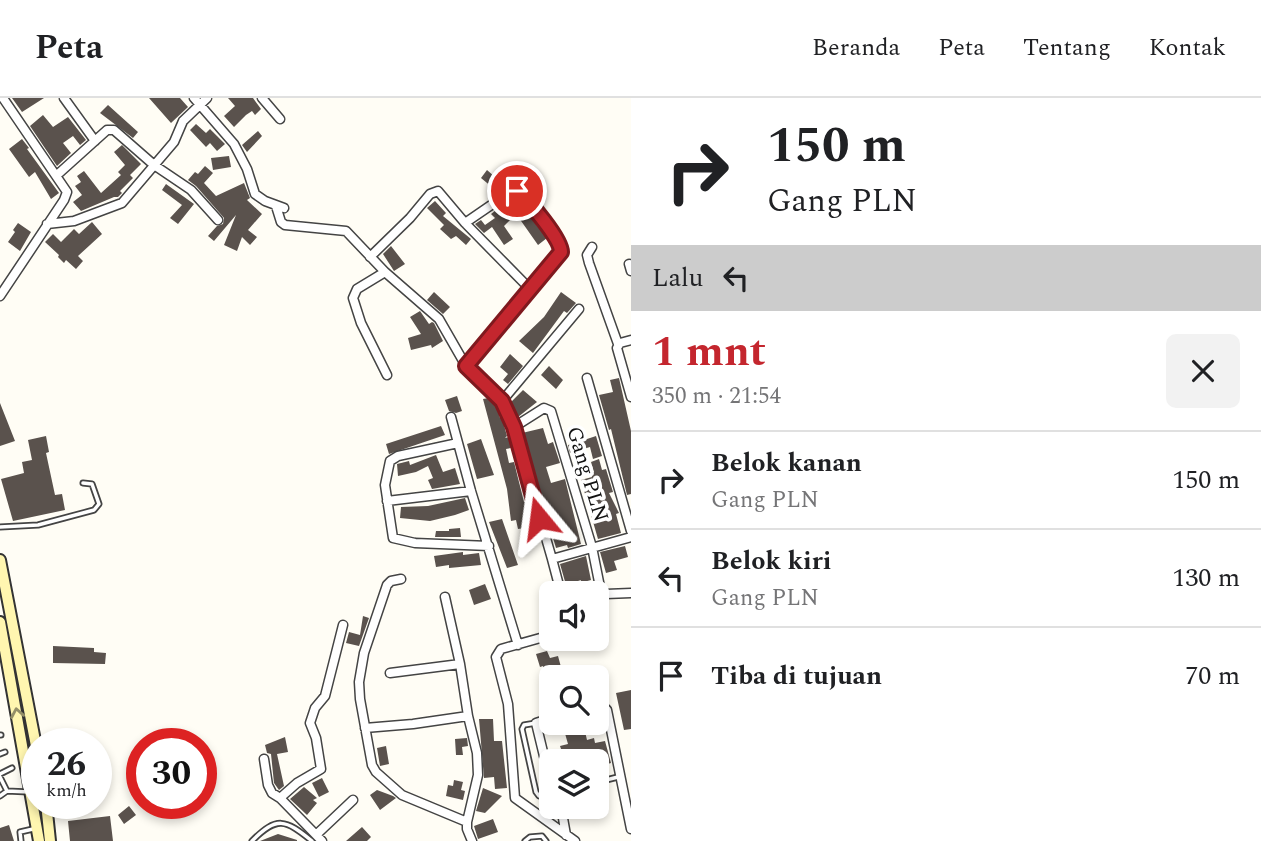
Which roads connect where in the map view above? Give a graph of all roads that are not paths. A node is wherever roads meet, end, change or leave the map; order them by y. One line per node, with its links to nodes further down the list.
1 (3, 98): 9 (street)
2 (64, 98): 7 (street)
3 (207, 98): 5 (street)
4 (262, 98): 6 (street)
5 (197, 101): 8 (street); 14 (street)
6 (280, 118)
7 (94, 141): 8 (street); 9 (street)
8 (155, 165): 10 (street); 12 (street)
9 (57, 175): 12 (street)
10 (218, 220)
11 (465, 223): 14 (street); 16 (street); 16 (street)
12 (47, 224): 17 (street)
13 (592, 247): 20 (street)
14 (370, 257): 15 (street)
15 (385, 272): 21 (street); 22 (street)
16 (530, 289): 21 (street)
17 (0, 296)
18 (579, 309): 25 (street)
19 (631, 340): 20 (street)
20 (618, 344): 24 (street)
21 (466, 366): 25 (street)
22 (387, 375)
23 (587, 378): 33 (street, Gang PLN)
24 (631, 397)
25 (502, 401): 27 (street)
26 (451, 417): 28 (street)
27 (514, 427): 36 (street, Gang PLN); 37 (street)
28 (458, 443): 30 (street); 31 (street)
29 (83, 482): 32 (lane)
30 (471, 491): 31 (street); 35 (street)
31 (387, 501): 35 (street)
32 (0, 527)
33 (631, 531)
34 (631, 537): 36 (street, Gang PLN)
35 (489, 546): 46 (street)
36 (592, 547): 37 (street, Gang PLN); 41 (street, Gang PLN)
37 (552, 559): 40 (street)
38 (0, 560): 54 (main road)
39 (401, 579): 55 (street)
40 (558, 581)
41 (631, 593)
42 (445, 597): 47 (street)
43 (0, 622): 48 (main road)
44 (343, 625): 67 (street)
45 (539, 639): 46 (street)
46 (518, 645): 75 (street)
47 (460, 664): 49 (street); 50 (street)
48 (4, 665): 56 (main road, one-way to 48)
49 (390, 673)
50 (468, 716): 55 (street); 72 (street)
51 (609, 720): 61 (street)
52 (539, 722): 53 (street)
53 (536, 723): 57 (street); 66 (lane)
54 (33, 728)
55 (365, 728): 72 (street)
56 (21, 745)
57 (542, 749)
58 (264, 759): 67 (street)
59 (12, 768): 60 (lane)
60 (0, 775): 63 (lane)
61 (620, 777): 62 (lane); 74 (street)
62 (609, 780)
63 (7, 792): 64 (lane); 65 (lane)
64 (21, 792)
65 (0, 796)
66 (539, 796)
67 (280, 798): 76 (street)
68 (353, 800): 76 (street)
69 (36, 819): 73 (main road)
70 (48, 819): 79 (main road)
71 (563, 819): 75 (street)
72 (467, 822): 81 (street)
73 (37, 828): 77 (lane); 78 (main road)
74 (631, 829)
75 (566, 835): 84 (street)
76 (317, 839): 80 (lane)
77 (21, 841)
78 (39, 841)
79 (50, 841)
80 (252, 841)
81 (472, 841)
82 (525, 841): 83 (lane)
83 (546, 841)
84 (575, 841)

